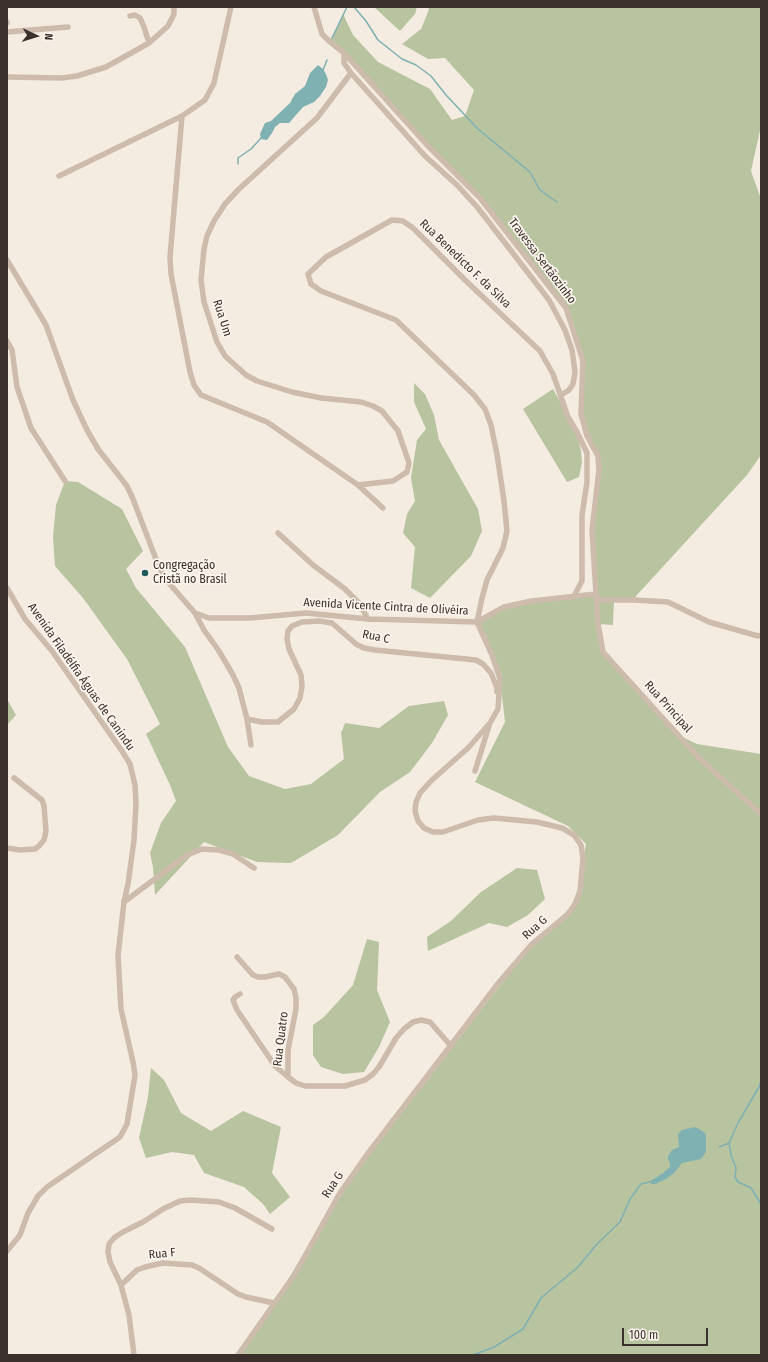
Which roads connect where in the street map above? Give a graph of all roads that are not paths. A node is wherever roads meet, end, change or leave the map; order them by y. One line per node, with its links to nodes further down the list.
1 (174, 7): 7 (street)
2 (231, 7): 11 (street)
3 (314, 7): 8 (street, Travessa Sertãozinho)
4 (130, 16): 7 (street)
5 (68, 27): 6 (street)
6 (7, 32)
7 (149, 43): 10 (street)
8 (344, 53): 9 (street); 21 (street, Travessa Sertãozinho)
9 (351, 72): 15 (street); 17 (street, Rua Um)
10 (7, 77)
11 (182, 116): 12 (street); 17 (street)
12 (59, 176)
13 (7, 260): 24 (street)
14 (7, 341): 16 (street)
15 (561, 396): 22 (street, Rua Benedicto F. da Silva); 26 (street, Rua Benedicto F. da Silva)
16 (65, 481)
17 (358, 485): 18 (street)
18 (383, 508)
19 (278, 533): 25 (street)
20 (7, 588): 37 (street, Avenida Filadélfia Águas de Canindu)
21 (596, 594): 22 (street, Avenida Vicente Cintra de Olivéira); 23 (street, Rua Principal)
22 (574, 596): 26 (street, Avenida Vicente Cintra de Olivéira)
23 (596, 600): 27 (street); 34 (street, Rua Principal)
24 (195, 613): 25 (street, Avenida Vicente Cintra de Olivéira); 29 (street)
25 (368, 620): 26 (street, Avenida Vicente Cintra de Olivéira)
26 (477, 622): 28 (street, Rua G)
27 (761, 635)
28 (498, 709): 29 (street, Rua C); 30 (street, Rua G)
29 (247, 719): 31 (street)
30 (490, 723): 32 (street); 40 (street, Rua G)
31 (251, 745)
32 (475, 771)
33 (14, 778): 35 (street)
34 (761, 814)
35 (7, 848)
36 (254, 868): 37 (street)
37 (124, 902): 43 (street, Avenida Filadélfia Águas de Canindu)
38 (237, 957): 41 (street, Rua Quatro)
39 (240, 994): 41 (street)
40 (451, 1046): 41 (street, Rua Quatro); 45 (street, Rua G)
41 (288, 1077)
42 (272, 1229): 44 (street)
43 (7, 1251)
44 (121, 1286): 45 (street, Rua F); 46 (street)
45 (274, 1303): 47 (street, Rua G)
46 (134, 1355)
47 (238, 1355)

